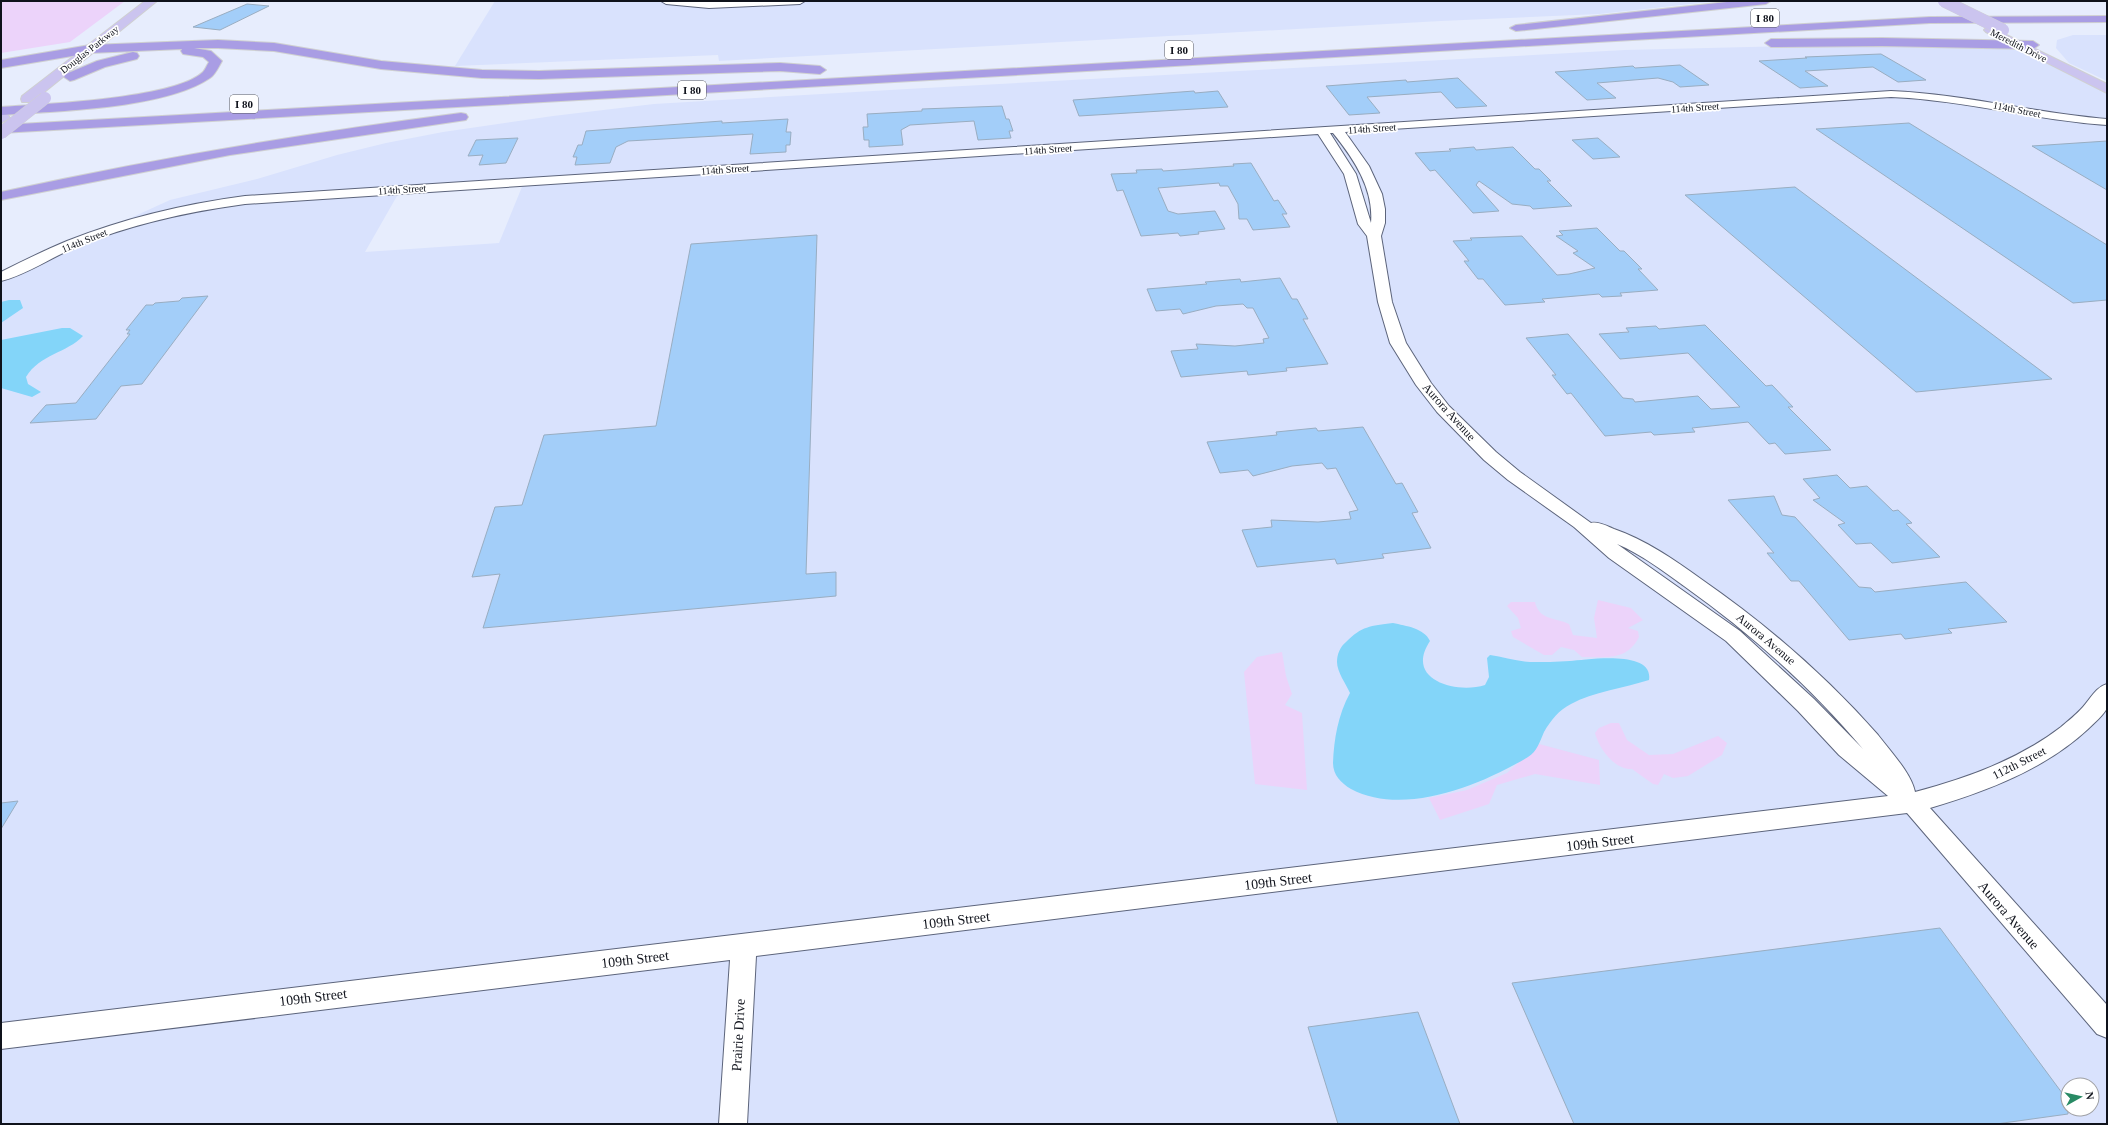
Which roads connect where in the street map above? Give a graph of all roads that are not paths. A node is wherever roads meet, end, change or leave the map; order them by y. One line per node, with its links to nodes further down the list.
1 (666, 1): 2 (street)
2 (800, 1)
3 (1766, 1): 12 (highway)
4 (1932, 1): 19 (main road, Meredith Drive)
5 (1944, 1): 20 (main road, Meredith Drive, bridge)
6 (157, 3): 21 (main road, Douglas Parkway); 22 (main road, Douglas Parkway)
7 (1987, 8): 10 (highway)
8 (2107, 9): 9 (highway, I 80)
9 (2024, 13): 11 (highway, I 80); 13 (highway); 17 (highway, I 80)
10 (1817, 15)
11 (2107, 19)
12 (1667, 23)
13 (2107, 24)
14 (1460, 35): 18 (highway)
15 (1741, 43): 17 (highway)
16 (1756, 43): 19 (highway)
17 (1474, 44): 23 (highway, I 80)
18 (1273, 45)
19 (2020, 45): 20 (highway); 29 (main road, Meredith Drive)
20 (2033, 45): 28 (main road, Meredith Drive)
21 (107, 48): 22 (highway); 26 (highway); 27 (main road, Douglas Parkway)
22 (90, 49): 24 (highway); 32 (main road, Douglas Parkway)
23 (1140, 63): 31 (highway, I 80); 38 (highway)
24 (1, 64)
25 (836, 69): 26 (highway, I 80)
26 (820, 70): 32 (highway, I 80)
27 (70, 77): 30 (highway); 37 (main road, Douglas Parkway, bridge)
28 (2107, 81)
29 (2107, 89)
30 (1, 111)
31 (243, 115): 34 (highway, I 80); 37 (highway)
32 (1, 118)
33 (2107, 122): 35 (street, 114th Street)
34 (1, 129)
35 (1337, 130): 36 (street, 114th Street); 39 (street, Aurora Avenue)
36 (1322, 131): 39 (street, Aurora Avenue); 40 (street, 114th Street)
37 (1, 134)
38 (1, 196)
39 (1374, 236): 42 (street, Aurora Avenue)
40 (1, 277)
41 (2107, 692): 42 (street, 112th Street)
42 (1912, 803): 43 (street, 109th Street); 44 (street, Aurora Avenue)
43 (744, 946): 45 (street, 109th Street); 46 (street, Prairie Drive)
44 (2107, 1025)
45 (1, 1036)
46 (733, 1124)

